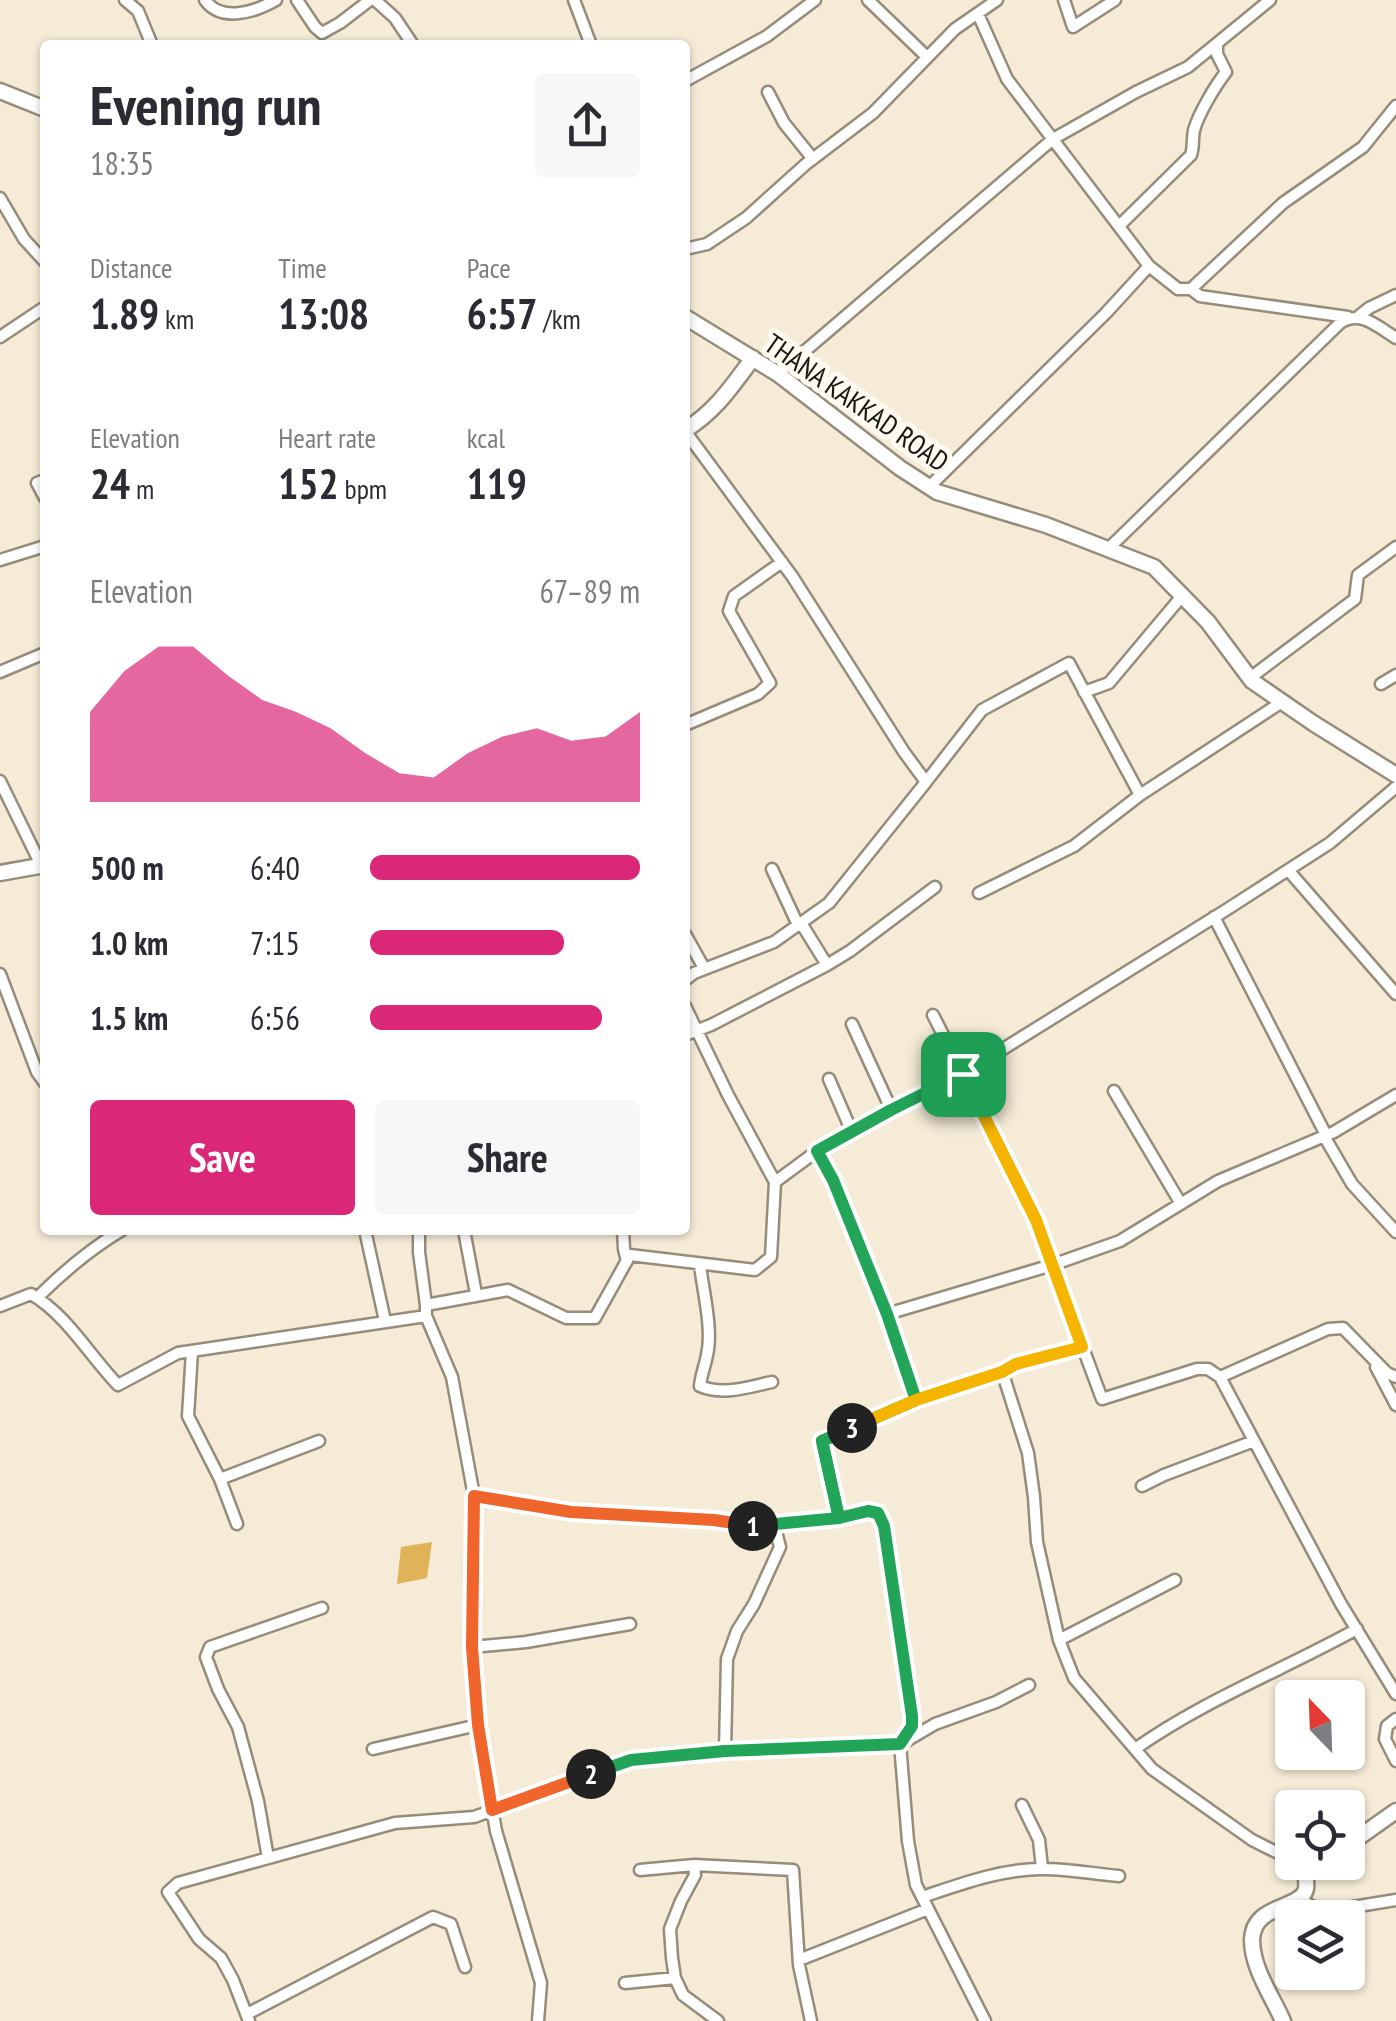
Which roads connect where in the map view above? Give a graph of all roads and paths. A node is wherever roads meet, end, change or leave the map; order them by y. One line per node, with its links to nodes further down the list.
1 (125, 0): 14 (street)
2 (205, 0): 3 (street)
3 (276, 0)
4 (296, 0): 5 (street)
5 (373, 0): 15 (street)
6 (574, 0): 16 (street)
7 (815, 0): 19 (street)
8 (868, 0): 18 (street)
9 (997, 0): 13 (street)
10 (1064, 0): 11 (street)
11 (1115, 0)
12 (1265, 2): 17 (street)
13 (981, 7): 18 (street); 24 (street)
14 (150, 40)
15 (410, 40)
16 (589, 40)
17 (1217, 44): 24 (street); 27 (street)
18 (928, 58): 25 (street)
19 (690, 78)
20 (0, 92): 23 (main road)
21 (768, 92): 25 (street)
22 (1396, 106): 31 (street)
23 (40, 108)
24 (1054, 139): 27 (street); 39 (street)
25 (813, 159): 28 (street)
26 (0, 198): 29 (street)
27 (1119, 226): 30 (street)
28 (690, 247)
29 (40, 256)
30 (1148, 266): 31 (street); 42 (street)
31 (1191, 290): 34 (street)
32 (1396, 295): 34 (street)
33 (40, 310): 36 (street)
34 (1354, 316): 37 (street); 45 (street)
35 (690, 320): 38 (main road, THANA KAKKAD ROAD)
36 (0, 337)
37 (1396, 338)
38 (753, 358): 39 (main road, THANA KAKKAD ROAD); 40 (main road)
39 (778, 374): 42 (main road, THANA KAKKAD ROAD)
40 (690, 428)
41 (690, 438): 47 (street)
42 (929, 486): 45 (main road, THANA KAKKAD ROAD)
43 (1396, 546): 52 (street)
44 (40, 548): 46 (street)
45 (1108, 549): 48 (main road, THANA KAKKAD ROAD)
46 (0, 560)
47 (782, 562): 56 (street); 59 (street)
48 (1182, 596): 52 (main road, THANA KAKKAD ROAD); 54 (street)
49 (40, 654): 50 (street)
50 (0, 672)
51 (1396, 676): 53 (street)
52 (1250, 678): 55 (main road, THANA KAKKAD ROAD)
53 (1381, 684)
54 (1084, 692): 59 (street); 61 (street)
55 (1282, 702): 57 (main road, THANA KAKKAD ROAD); 61 (street)
56 (690, 723)
57 (1396, 774)
58 (0, 782): 62 (street)
59 (926, 782): 70 (street)
60 (1396, 787): 65 (street)
61 (1140, 794): 68 (street)
62 (40, 859)
63 (40, 866): 66 (main road)
64 (772, 870): 70 (street)
65 (1288, 870): 69 (street); 76 (street)
66 (0, 873)
67 (935, 887): 72 (street)
68 (978, 893)
69 (1214, 917): 82 (street); 89 (street)
70 (799, 924): 72 (street); 73 (street)
71 (690, 943): 73 (street)
72 (827, 965): 80 (street)
73 (704, 968): 75 (street)
74 (0, 974): 83 (street)
75 (690, 977)
76 (1396, 994)
77 (690, 1015): 80 (street)
78 (933, 1015): 82 (street)
79 (852, 1024): 87 (street)
80 (698, 1030): 81 (street); 91 (street)
81 (690, 1033)
82 (963, 1074): 87 (street); 100 (street)
83 (40, 1076)
84 (829, 1079): 88 (street)
85 (1114, 1091): 92 (street)
86 (1396, 1095): 89 (street)
87 (891, 1110): 88 (street)
88 (852, 1132): 90 (street)
89 (1325, 1136): 92 (street); 93 (street)
90 (817, 1151): 91 (street); 106 (street)
91 (775, 1182): 101 (street)
92 (1181, 1204): 100 (street)
93 (1396, 1232)
94 (113, 1235): 103 (street)
95 (366, 1235): 107 (street)
96 (419, 1235): 105 (street)
97 (465, 1235): 102 (street)
98 (622, 1235): 99 (street)
99 (627, 1260): 101 (street); 102 (street)
100 (1052, 1264): 106 (street); 108 (street)
101 (700, 1265): 114 (street)
102 (476, 1294): 105 (street)
103 (37, 1298): 104 (street); 109 (street)
104 (0, 1306)
105 (426, 1310): 107 (street); 121 (street)
106 (887, 1314): 115 (street)
107 (386, 1321): 109 (street)
108 (1082, 1347): 111 (street); 112 (street)
109 (192, 1351): 119 (street)
110 (1372, 1357): 112 (street); 113 (street); 116 (street)
111 (1002, 1372): 115 (street); 129 (street)
112 (1220, 1377): 117 (street)
113 (1396, 1377)
114 (772, 1382)
115 (916, 1400): 122 (street)
116 (1396, 1405)
117 (1254, 1440): 120 (street); 128 (street)
118 (319, 1441): 119 (street)
119 (220, 1478): 123 (street)
120 (1142, 1486)
121 (474, 1496): 124 (street); 130 (street)
122 (839, 1518): 124 (street); 135 (street)
123 (237, 1524)
124 (774, 1524): 138 (street)
125 (1175, 1580): 129 (street)
126 (322, 1608): 145 (street)
127 (630, 1624): 130 (street)
128 (1357, 1629): 132 (street); 136 (street)
129 (1059, 1640): 136 (street)
130 (472, 1647): 134 (street)
131 (1030, 1685): 135 (street)
132 (1394, 1686)
133 (1396, 1719): 139 (street)
134 (478, 1725): 137 (street); 141 (street)
135 (900, 1744): 138 (street); 151 (street)
136 (1135, 1749): 144 (street)
137 (373, 1750)
138 (725, 1751): 141 (street)
139 (1396, 1761)
140 (1022, 1805): 147 (street)
141 (492, 1810): 145 (street); 160 (street)
142 (1394, 1819): 143 (main road)
143 (1365, 1835)
144 (1275, 1851)
145 (268, 1858): 159 (street)
146 (694, 1865): 148 (street); 155 (street); 157 (street)
147 (1042, 1868): 149 (street); 151 (street)
148 (640, 1870)
149 (1119, 1876)
150 (1305, 1880): 152 (main road)
151 (922, 1897): 154 (street)
152 (1298, 1898): 153 (street); 164 (main road)
153 (1396, 1900)
154 (928, 1909): 155 (street); 163 (street)
155 (799, 1960): 162 (street)
156 (466, 1967): 159 (street)
157 (675, 1978): 158 (street); 161 (street)
158 (625, 1984)
159 (248, 2018)
160 (538, 2021)
161 (718, 2021)
162 (811, 2021)
163 (985, 2021)
164 (1284, 2021)

